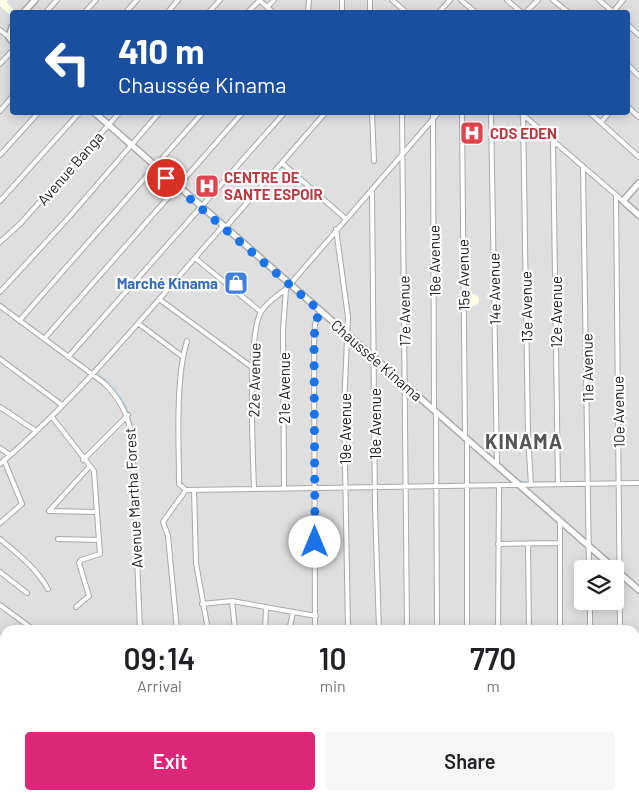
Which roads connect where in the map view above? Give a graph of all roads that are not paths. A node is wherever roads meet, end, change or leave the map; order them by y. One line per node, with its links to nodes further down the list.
1 (35, 0): 18 (street)
2 (57, 0): 19 (street)
3 (96, 0): 20 (street)
4 (138, 0): 21 (street)
5 (178, 0): 22 (street)
6 (220, 0): 23 (street)
7 (259, 0): 17 (street); 24 (street)
8 (274, 0): 17 (street)
9 (392, 0): 26 (street)
10 (450, 0): 27 (street)
11 (461, 0): 28 (street)
12 (507, 0): 29 (street)
13 (538, 0): 30 (street)
14 (553, 0): 31 (street)
15 (599, 0): 32 (street)
16 (623, 0): 33 (street)
17 (267, 8): 25 (street)
18 (26, 10)
19 (48, 10)
20 (88, 10)
21 (128, 10)
22 (170, 10)
23 (211, 10)
24 (250, 10)
25 (270, 10)
26 (402, 10)
27 (441, 10)
28 (473, 10)
29 (519, 10)
30 (528, 10)
31 (566, 10)
32 (611, 10)
33 (615, 10)
34 (0, 30): 35 (street)
35 (10, 38)
36 (10, 53): 37 (street)
37 (0, 64)
38 (630, 67): 39 (street)
39 (639, 76)
40 (10, 99): 41 (street)
41 (0, 111)
42 (36, 115): 67 (street)
43 (77, 115): 77 (street)
44 (97, 115): 63 (street, Chaussée Kinama)
45 (117, 115): 63 (street, Avenue Banga)
46 (157, 115): 65 (street)
47 (200, 115): 72 (street)
48 (241, 115): 74 (street)
49 (282, 115): 79 (street)
50 (323, 115): 70 (street)
51 (372, 115): 69 (street)
52 (402, 115): 66 (street, 17e Avenue)
53 (433, 115): 61 (street, 16e Avenue)
54 (436, 115): 61 (street)
55 (462, 115): 110 (street, 15e Avenue)
56 (491, 115): 117 (street, 14e Avenue)
57 (521, 115): 118 (street, 13e Avenue)
58 (523, 115): 64 (street)
59 (593, 115): 62 (street)
60 (607, 115): 62 (street)
61 (433, 119): 66 (street); 106 (street, 16e Avenue)
62 (601, 122): 68 (street)
63 (108, 125): 65 (street, Chaussée Kinama); 84 (street, Avenue Banga)
64 (553, 140): 71 (street); 119 (street, 12e Avenue)
65 (130, 146): 72 (street, Chaussée Kinama); 87 (street)
66 (402, 154): 75 (street); 103 (street, 17e Avenue)
67 (0, 155)
68 (639, 157)
69 (374, 161)
70 (282, 163): 81 (street); 82 (street)
71 (584, 167): 76 (street); 120 (street, 11e Avenue)
72 (155, 168): 74 (street, Chaussée Kinama); 92 (street)
73 (639, 182): 78 (street)
74 (178, 188): 79 (street, Chaussée Kinama); 95 (street)
75 (372, 189): 81 (street); 100 (street, 18e Avenue)
76 (616, 195): 78 (street); 121 (street, 10e Avenue)
77 (0, 201)
78 (623, 201): 80 (street)
79 (201, 208): 82 (street, Chaussée Kinama); 97 (street)
80 (639, 215)
81 (346, 219): 83 (street)
82 (224, 227): 85 (street); 86 (street, Chaussée Kinama)
83 (336, 229): 86 (street); 94 (street, 19e Avenue)
84 (0, 242)
85 (195, 258): 88 (street); 91 (street)
86 (288, 286): 90 (street, Chaussée Kinama); 91 (street); 130 (street, 21e Avenue)
87 (0, 292)
88 (159, 299): 93 (street); 101 (street)
89 (0, 306): 92 (street, Avenue Martha Forest)
90 (320, 311): 94 (street, Chaussée Kinama); 129 (street)
91 (261, 312): 101 (street, 22e Avenue)
92 (19, 321): 95 (street, Avenue Martha Forest)
93 (139, 324): 98 (street); 102 (street)
94 (347, 334): 100 (street, Chaussée Kinama); 126 (street, 19e Avenue)
95 (44, 339): 97 (street, Avenue Martha Forest)
96 (187, 341): 98 (street)
97 (68, 357): 102 (street, Avenue Martha Forest)
98 (183, 357): 133 (street)
99 (0, 359): 104 (street)
100 (375, 360): 103 (street, Chaussée Kinama); 131 (street, 18e Avenue)
101 (253, 368): 132 (street, 22e Avenue)
102 (93, 374): 104 (street); 107 (street, Avenue Martha Forest)
103 (405, 386): 106 (street, Chaussée Kinama); 127 (street, 17e Avenue)
104 (62, 405): 108 (street)
105 (0, 406): 109 (street)
106 (435, 411): 110 (street, Chaussée Kinama); 124 (street, 16e Avenue)
107 (128, 416): 114 (street); 163 (street, Avenue Martha Forest)
108 (52, 417): 109 (street); 114 (street)
109 (36, 431): 112 (street)
110 (466, 438): 117 (street, Chaussée Kinama); 125 (street, 15e Avenue)
111 (0, 448): 112 (street)
112 (10, 455): 113 (street)
113 (4, 460): 115 (street); 137 (street)
114 (83, 460): 116 (street)
115 (0, 464)
116 (90, 466): 135 (street); 135 (street)
117 (497, 466): 123 (street, Chaussée Kinama)
118 (531, 483): 119 (street); 123 (street)
119 (558, 483): 120 (street)
120 (588, 483): 121 (street); 144 (street, 11e Avenue)
121 (619, 483): 122 (street); 147 (street, 10e Avenue)
122 (639, 483)
123 (517, 484): 128 (street); 136 (street, Chaussée Kinama)
124 (437, 485): 125 (street); 127 (street); 173 (street, 16e Avenue)
125 (468, 485): 128 (street); 174 (street, 15e Avenue)
126 (346, 486): 129 (street); 131 (street); 170 (street, 19e Avenue)
127 (406, 486): 131 (street); 172 (street, 17e Avenue)
128 (499, 486): 142 (street)
129 (314, 487): 130 (street); 161 (street)
130 (284, 488): 132 (street)
131 (375, 488): 171 (street, 18e Avenue)
132 (254, 489): 134 (street)
133 (186, 490): 134 (street); 164 (street)
134 (194, 490): 154 (street)
135 (97, 512): 140 (street)
136 (560, 520): 141 (street); 144 (street, Chaussée Kinama)
137 (0, 523)
138 (58, 538): 140 (street)
139 (0, 539): 150 (street)
140 (99, 540): 156 (street)
141 (559, 543): 143 (street); 177 (street)
142 (498, 544): 143 (street); 175 (street)
143 (528, 545): 176 (street)
144 (589, 547): 145 (street, 11e Avenue); 146 (street, Chaussée Kinama)
145 (589, 560)
146 (604, 560)
147 (616, 560)
148 (0, 572): 152 (street)
149 (624, 577): 151 (street, Chaussée Kinama)
150 (48, 590)
151 (639, 590)
152 (27, 593)
153 (232, 601): 154 (street); 157 (street); 166 (street)
154 (202, 604): 165 (street)
155 (0, 605): 162 (street)
156 (76, 607)
157 (266, 608): 160 (street); 167 (street)
158 (590, 610): 178 (street)
159 (619, 610): 179 (street, 10e Avenue)
160 (293, 614): 161 (street); 168 (street)
161 (316, 616): 169 (street)
162 (27, 625)
163 (140, 625)
164 (177, 625)
165 (207, 625)
166 (234, 625)
167 (265, 625)
168 (291, 625)
169 (315, 625)
170 (348, 625)
171 (379, 625)
172 (407, 625)
173 (437, 625)
174 (467, 625)
175 (498, 625)
176 (529, 625)
177 (560, 625)
178 (590, 625)
179 (620, 625)

